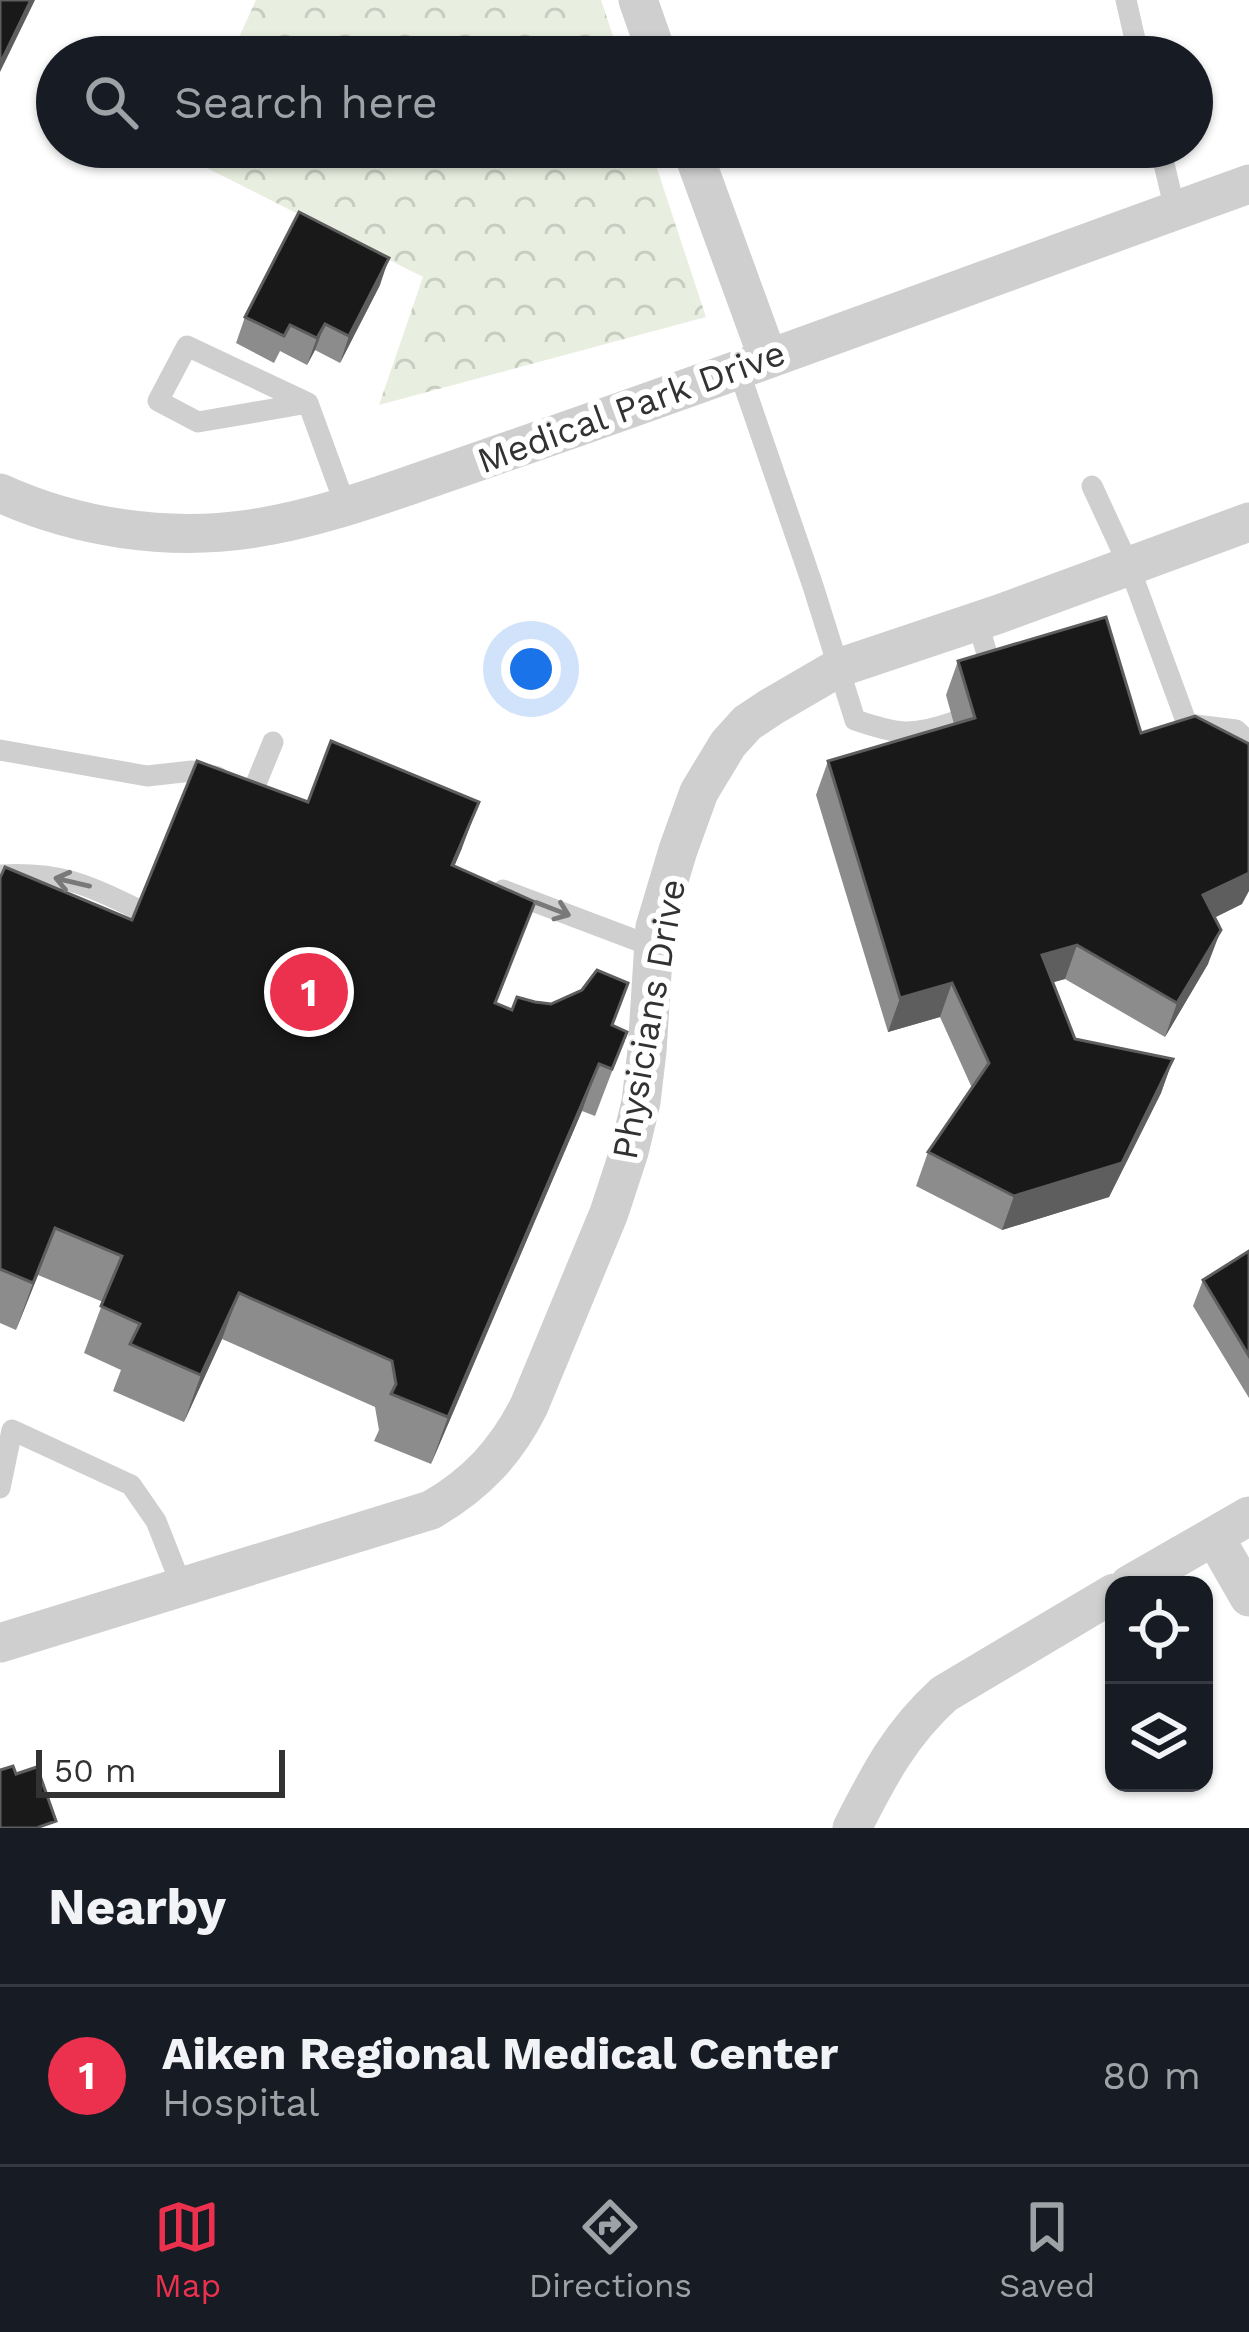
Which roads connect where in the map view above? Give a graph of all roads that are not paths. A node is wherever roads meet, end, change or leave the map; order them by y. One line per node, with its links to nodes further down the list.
1 (638, 0): 3 (street)
2 (1126, 0): 4 (lane)
3 (651, 36)
4 (1134, 36)
5 (697, 168): 9 (street)
6 (1165, 168): 8 (lane)
7 (1249, 184): 8 (street, Medical Park Drive)
8 (1175, 210): 9 (street, Medical Park Drive)
9 (753, 364): 13 (street, Medical Park Drive); 17 (lane)
10 (308, 404): 10 (lane); 13 (lane)
11 (1092, 486): 15 (lane)
12 (0, 494): 13 (street, Medical Park Drive)
13 (346, 507)
14 (1249, 522): 15 (street, Physicians Drive)
15 (1129, 566): 16 (street, Physicians Drive); 21 (lane)
16 (977, 622): 17 (street, Physicians Drive); 18 (lane)
17 (838, 668): 19 (lane); 28 (street, Physicians Drive)
18 (995, 681)
19 (954, 722)
20 (273, 742): 23 (lane)
21 (1249, 742)
22 (0, 750): 23 (lane)
23 (263, 792): 24 (lane)
24 (237, 829)
25 (0, 875): 27 (lane, one-way to 25)
26 (475, 879): 28 (lane, one-way to 28)
27 (139, 910)
28 (654, 946): 34 (street, Physicians Drive)
29 (6, 1428): 30 (lane); 34 (lane)
30 (0, 1488)
31 (1249, 1516): 32 (street)
32 (1214, 1536): 33 (street); 35 (street)
33 (1145, 1576)
34 (182, 1587): 37 (street, Physicians Drive)
35 (1249, 1597)
36 (1105, 1598): 38 (street)
37 (0, 1643)
38 (853, 1828)

